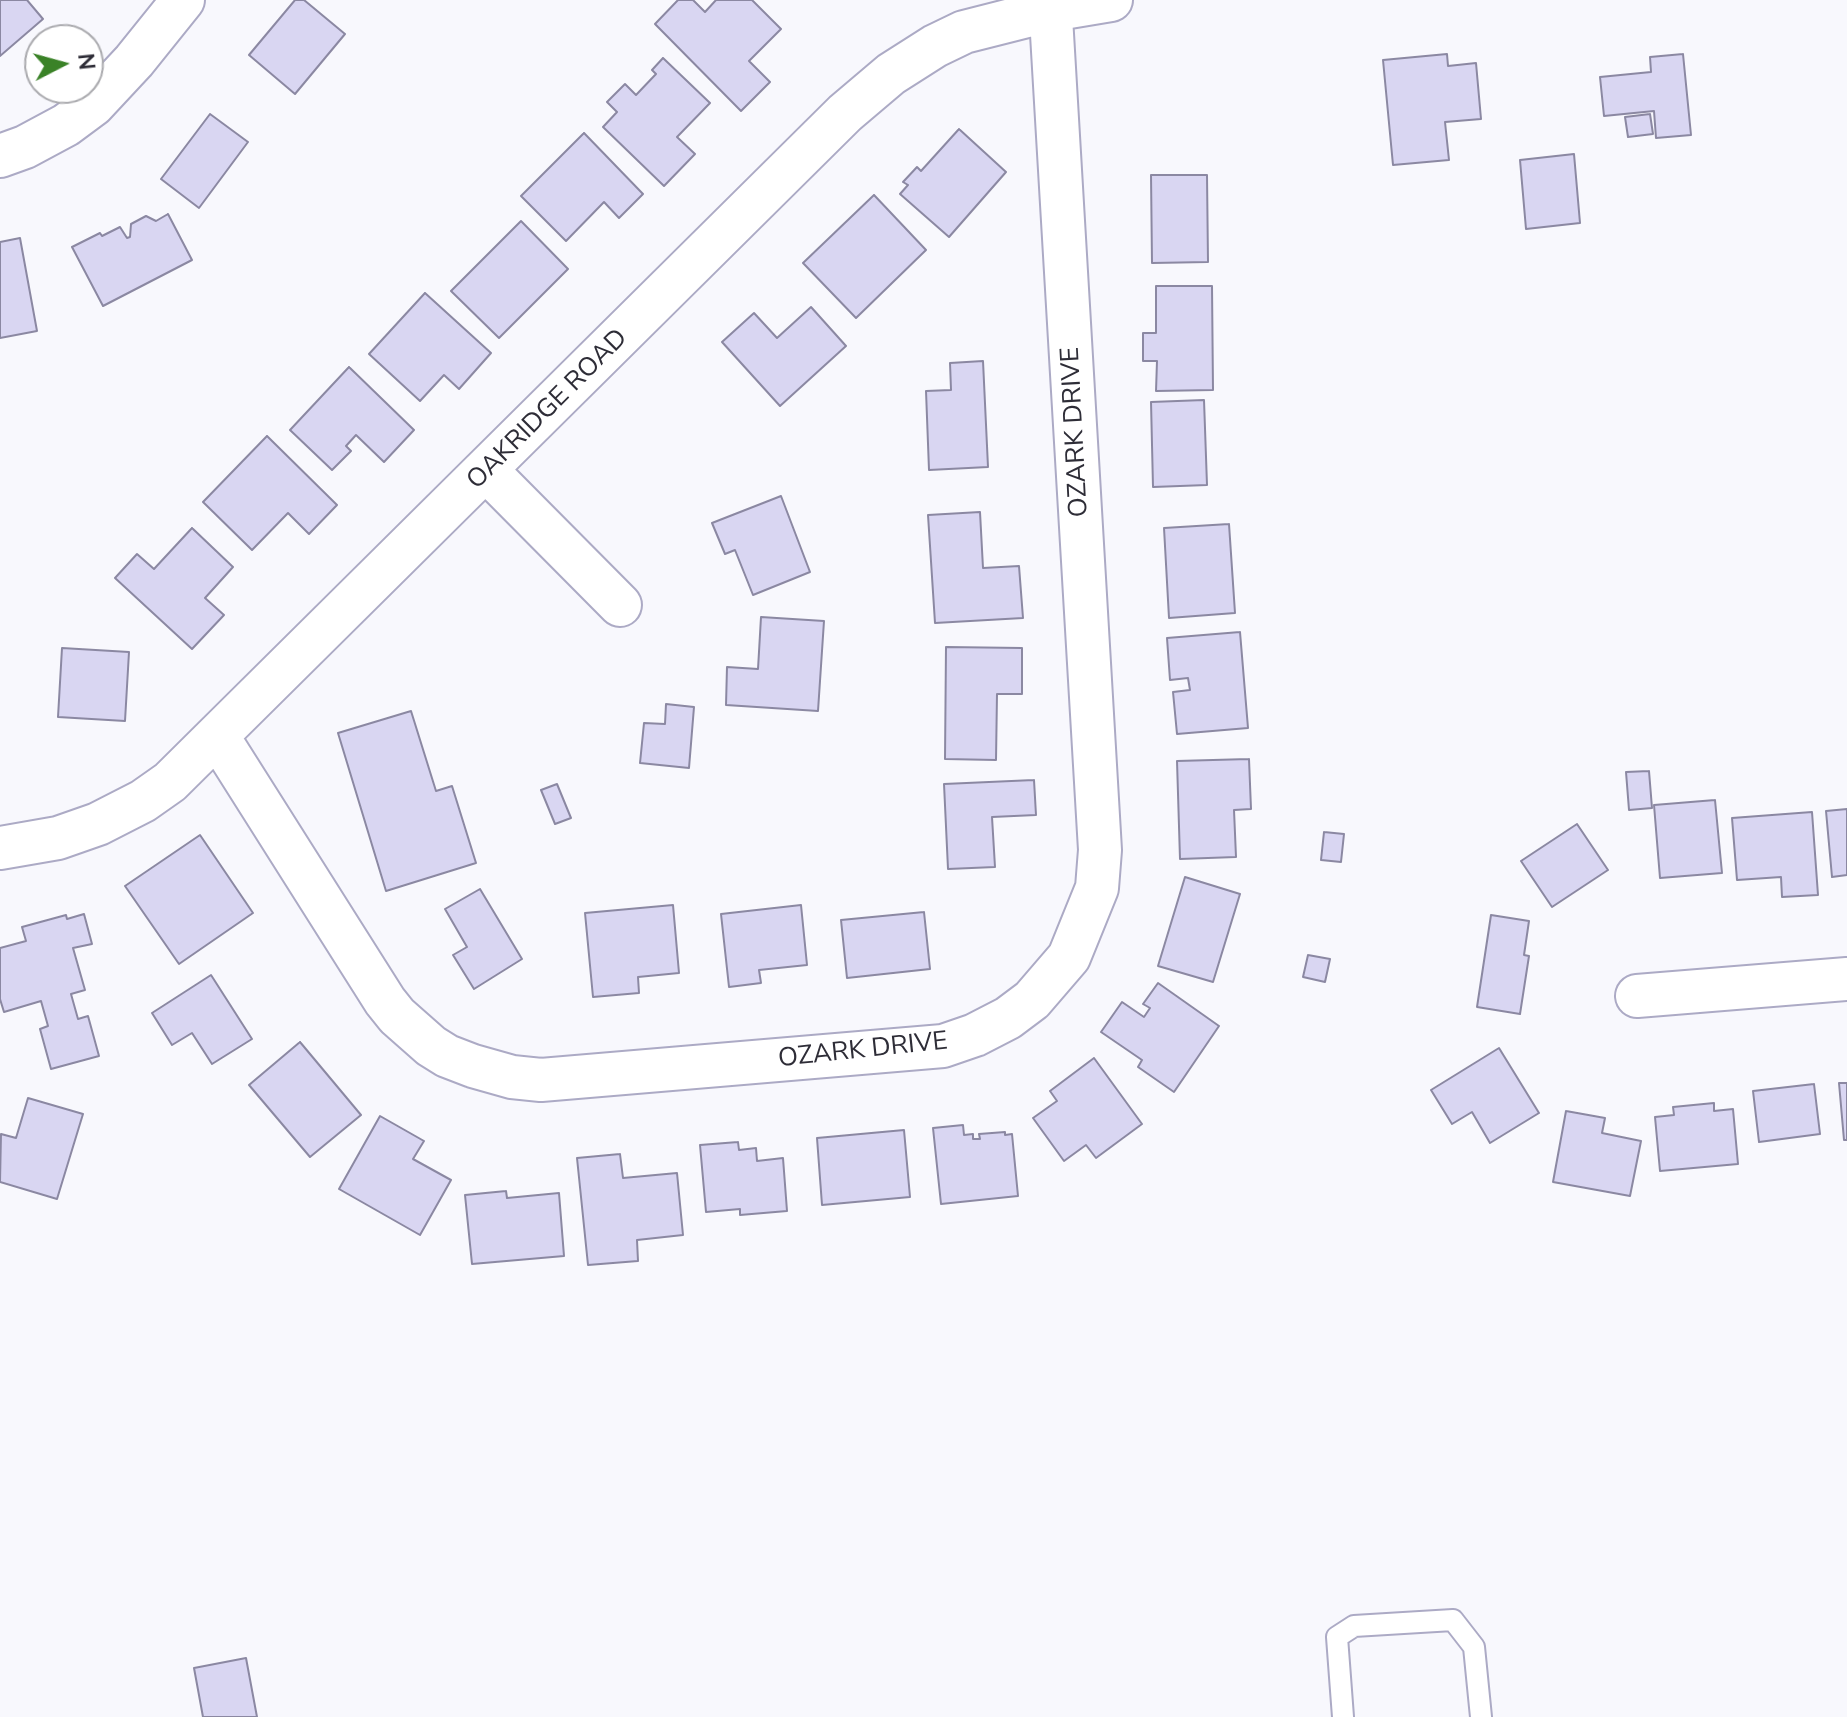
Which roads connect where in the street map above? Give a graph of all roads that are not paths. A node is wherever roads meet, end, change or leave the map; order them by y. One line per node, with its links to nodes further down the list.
1 (183, 0): 4 (street)
2 (1111, 0): 3 (street, OAKRIDGE ROAD)
3 (1051, 5): 5 (street, OAKRIDGE ROAD); 7 (street, OZARK DRIVE)
4 (0, 156)
5 (487, 471): 6 (street); 7 (street, OAKRIDGE ROAD)
6 (620, 605)
7 (218, 737): 8 (street, OAKRIDGE ROAD)
8 (0, 848)
9 (1847, 979): 10 (street)
10 (1637, 996)
11 (1343, 1717): 12 (lane)
12 (1481, 1717)

